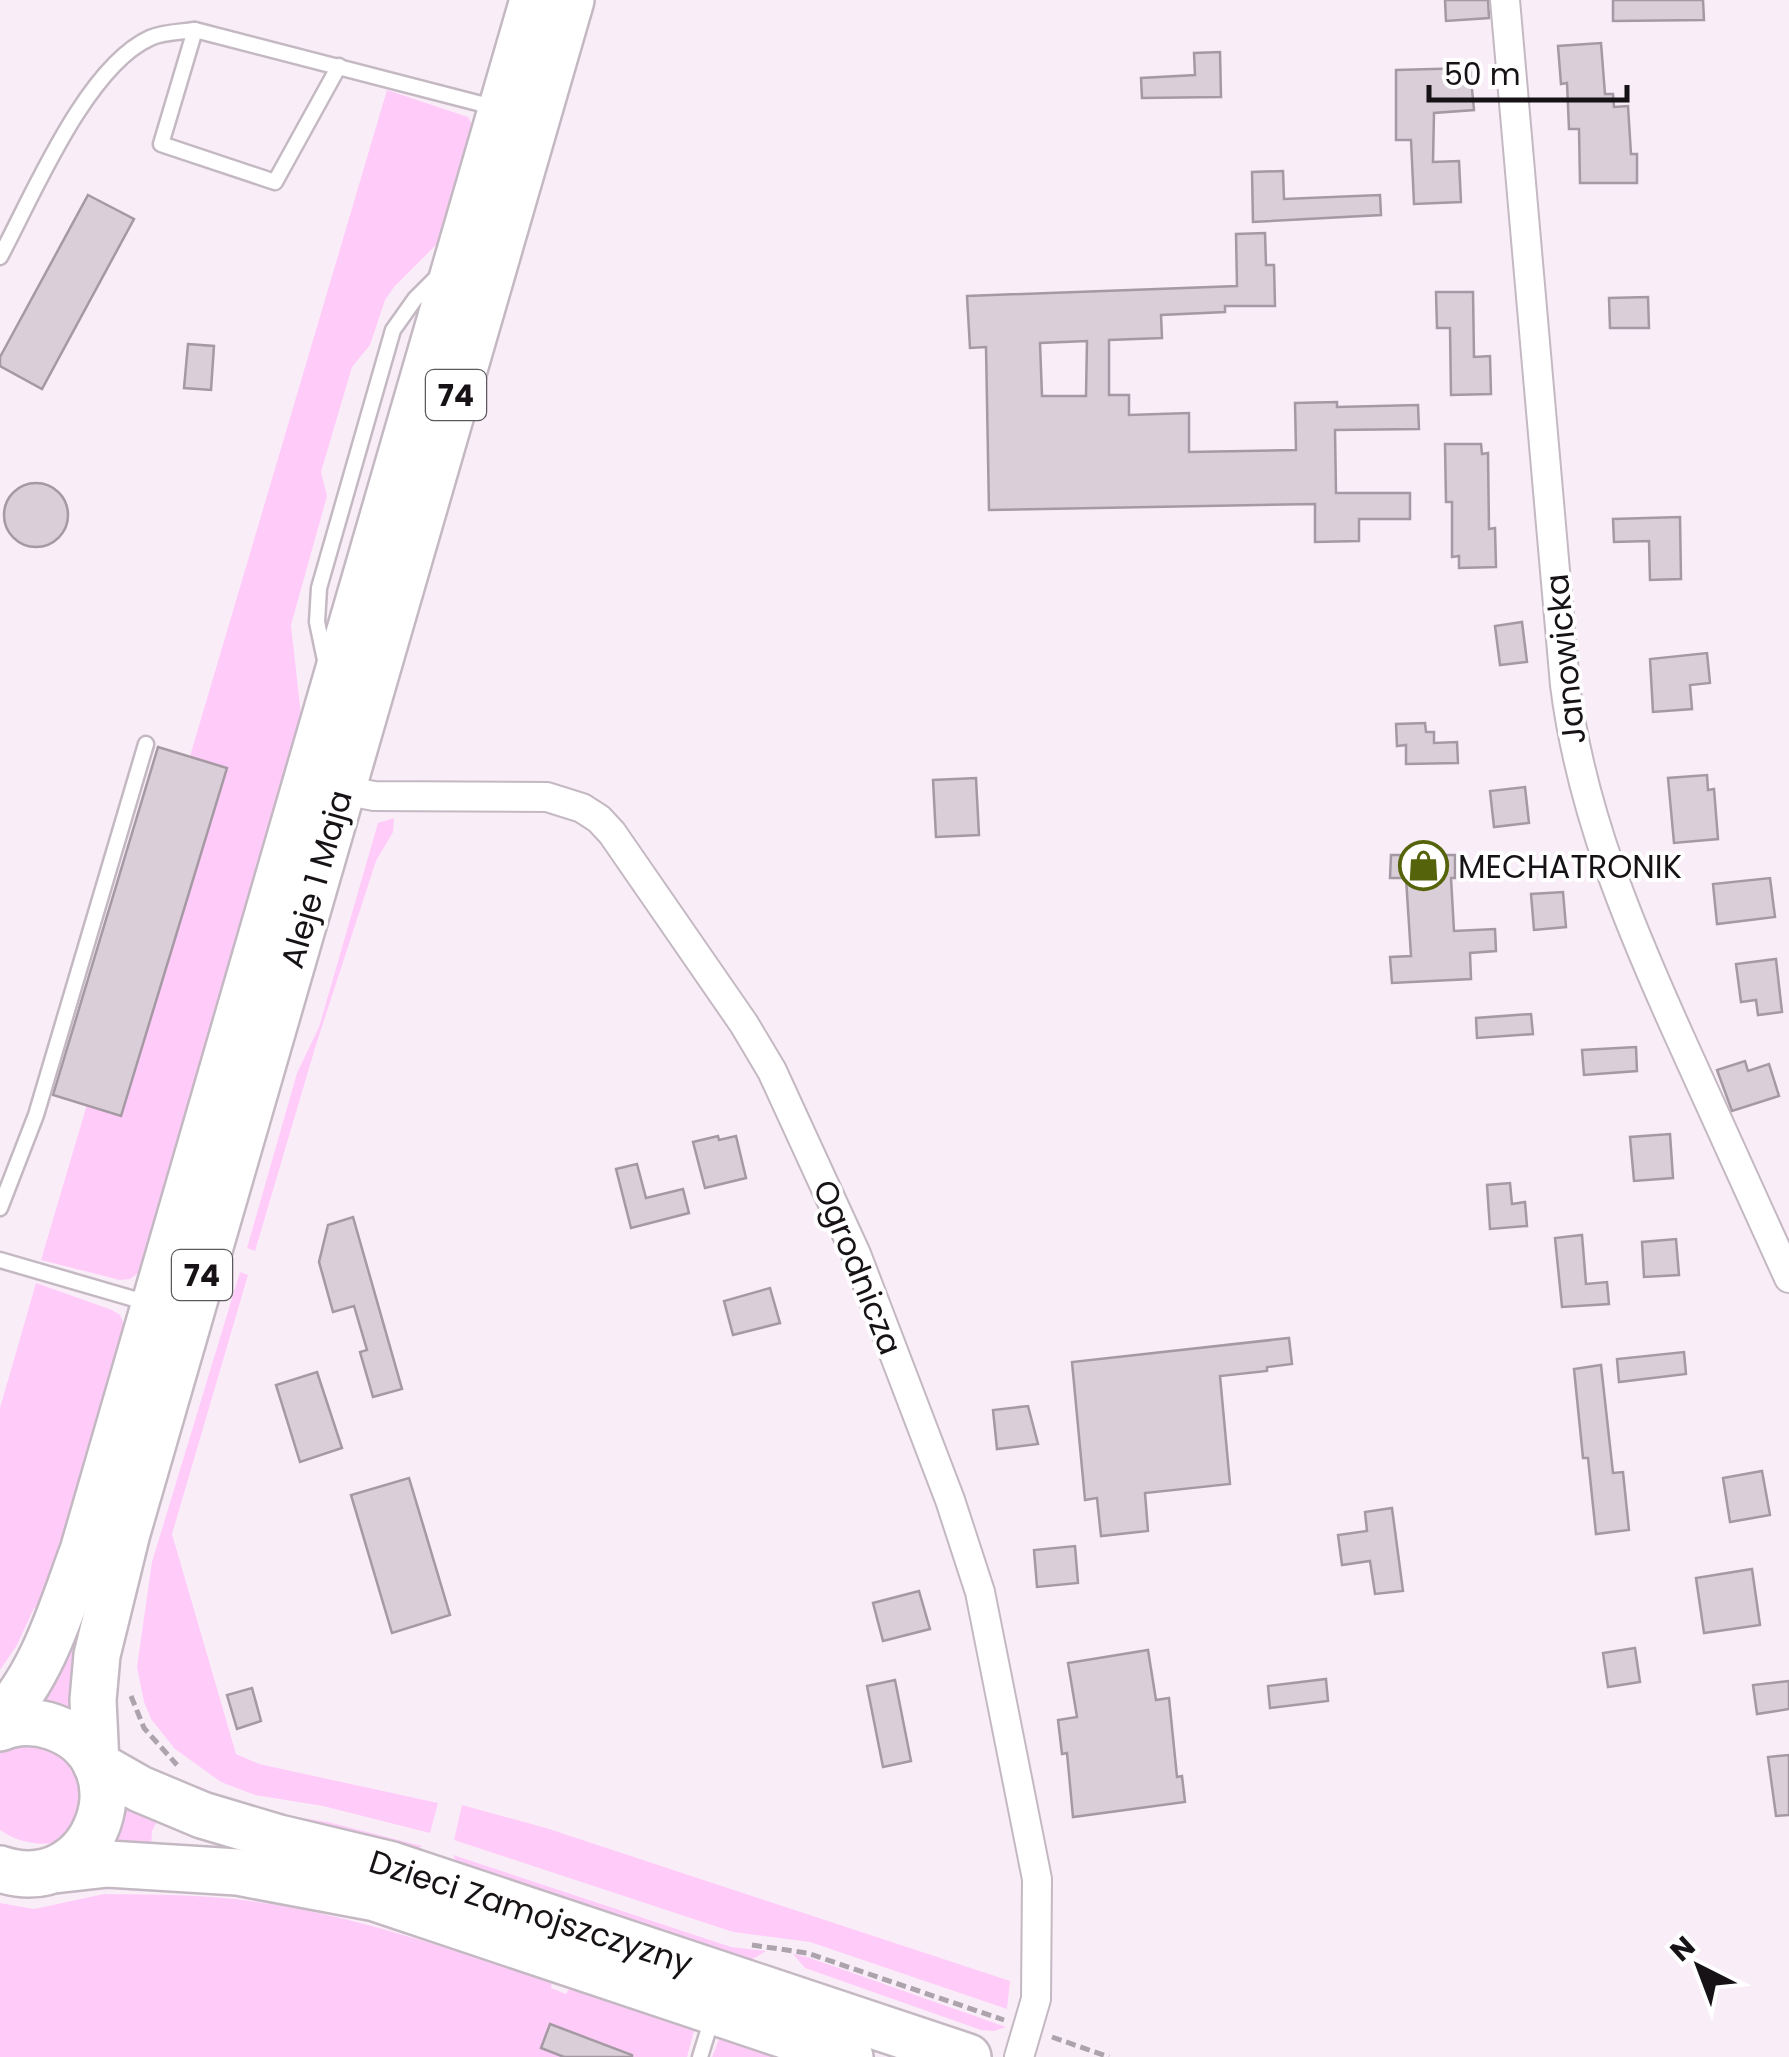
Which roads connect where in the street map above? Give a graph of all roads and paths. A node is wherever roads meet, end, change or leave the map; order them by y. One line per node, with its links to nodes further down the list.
1 (533, 0): 6 (main road, Aleje 1 Maja / 74)
2 (571, 0): 6 (main road, Aleje 1 Maja / 74)
3 (1505, 0): 12 (street, Janowicka)
4 (195, 30): 5 (lane); 5 (lane); 7 (lane)
5 (340, 66): 6 (lane)
6 (519, 114): 9 (main road, Aleje 1 Maja / 74); 9 (main road, Aleje 1 Maja / 74)
7 (0, 257)
8 (146, 744): 10 (lane)
9 (323, 786): 13 (main road, Aleje 1 Maja / 74); 23 (street, Ogrodnicza)
10 (0, 1208)
11 (0, 1260): 13 (lane)
12 (1789, 1278)
13 (172, 1310): 15 (main road, Aleje 1 Maja / 74); 17 (main road, Aleje 1 Maja / 74)
14 (128, 1683): 18 (path)
15 (0, 1719)
16 (0, 1728): 17 (main road, Dzieci Zamojszczyzny)
17 (96, 1764): 20 (main road, 74); 26 (main road, Dzieci Zamojszczyzny)
18 (190, 1775)
19 (0, 1869): 20 (main road, Dzieci Zamojszczyzny)
20 (54, 1870): 22 (main road, Dzieci Zamojszczyzny)
21 (746, 1944): 23 (path)
22 (714, 2010): 24 (lane); 25 (main road, Dzieci Zamojszczyzny)
23 (1027, 2028): 27 (street, Ogrodnicza); 28 (path)
24 (700, 2057)
25 (850, 2057)
26 (968, 2057)
27 (1019, 2057)
28 (1109, 2057)

